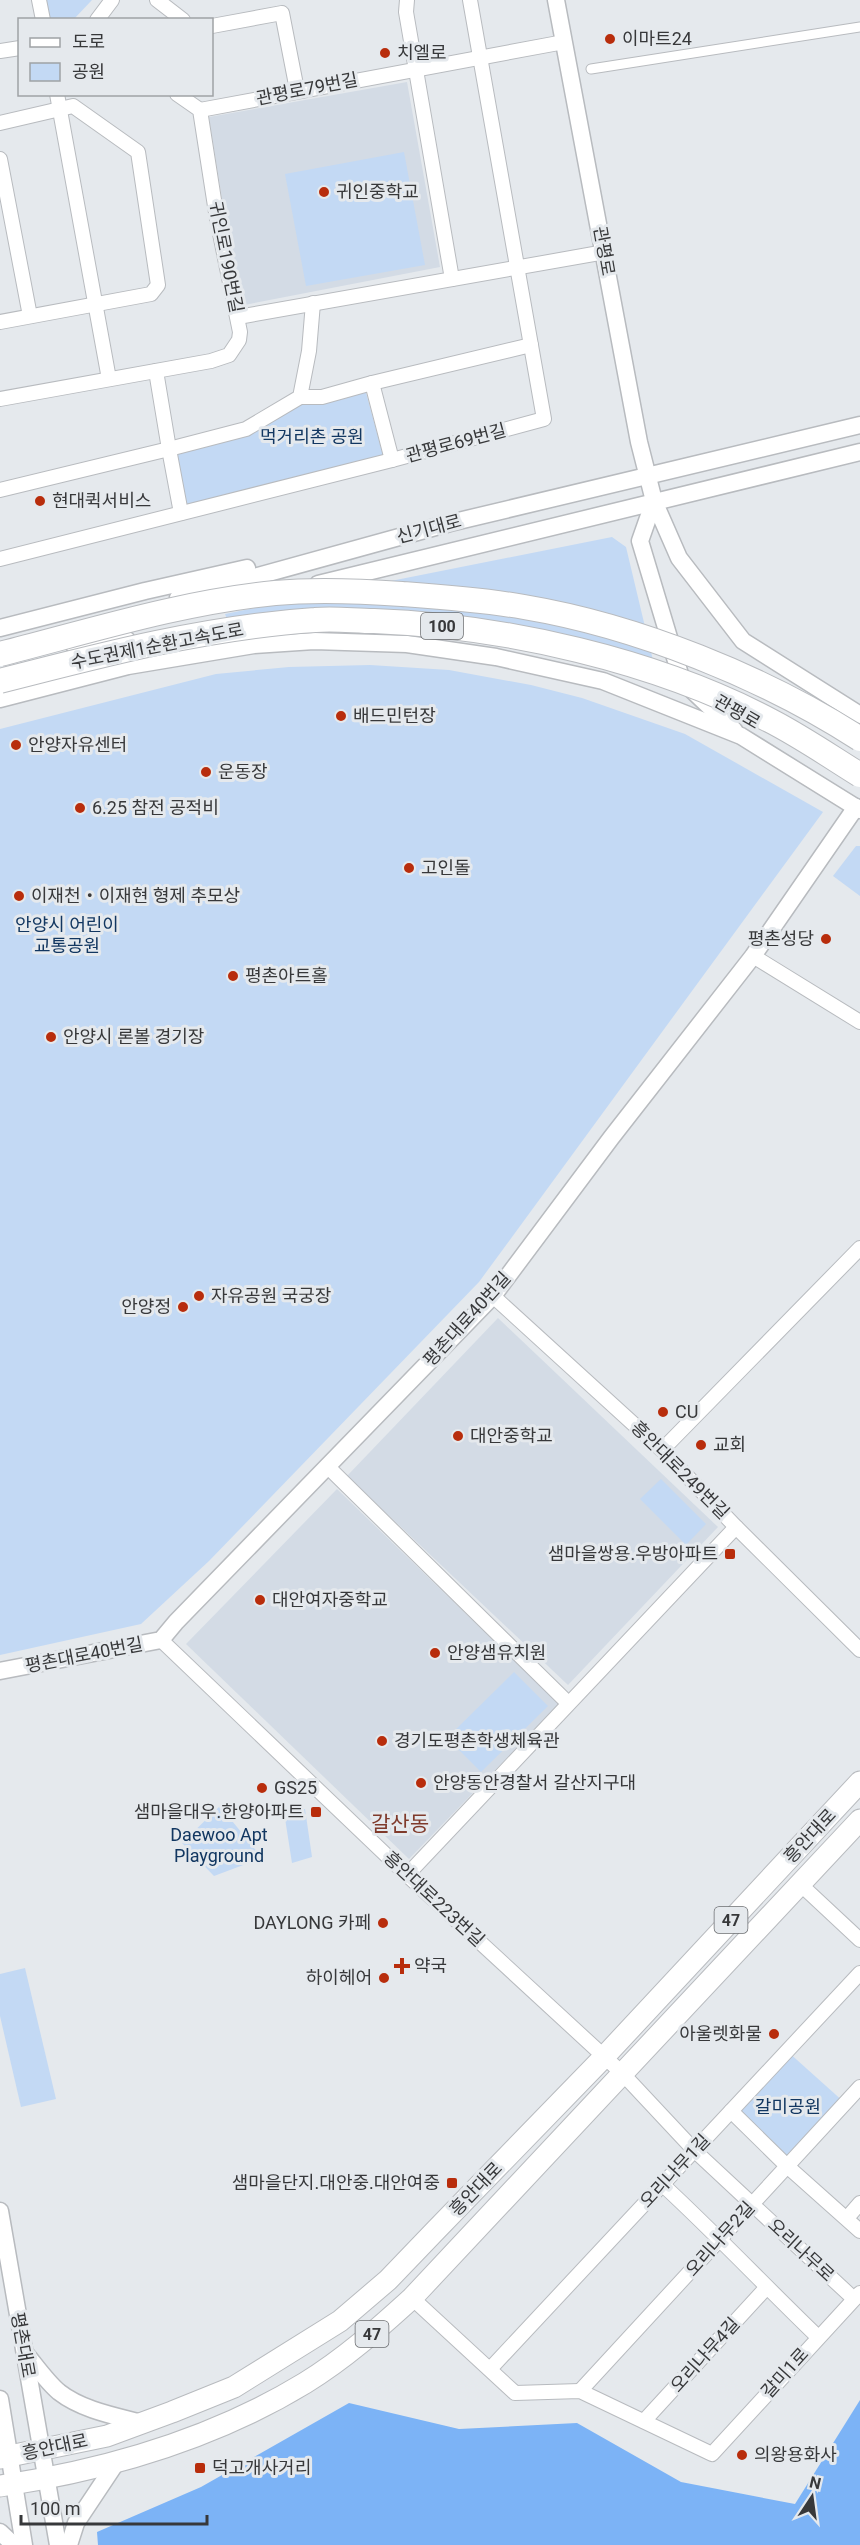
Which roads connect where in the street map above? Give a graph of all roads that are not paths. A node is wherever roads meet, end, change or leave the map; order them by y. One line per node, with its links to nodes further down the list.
1 (39, 0): 7 (street)
2 (112, 0): 8 (street)
3 (157, 0): 9 (street)
4 (407, 0): 16 (street)
5 (470, 0): 15 (street)
6 (556, 0): 12 (street, 관평로)
7 (43, 18)
8 (98, 18)
9 (180, 18)
10 (213, 26): 18 (street)
11 (860, 27): 17 (street)
12 (564, 42): 15 (street, 관평로79번길); 25 (street, 관평로)
13 (18, 48): 14 (street)
14 (0, 51)
15 (479, 56): 16 (street, 관평로79번길); 26 (street, 관평로69번길)
16 (415, 69): 18 (street, 관평로79번길); 27 (street)
17 (591, 69)
18 (297, 90): 22 (street, 관평로79번길)
19 (57, 96): 21 (street)
20 (180, 96): 22 (street)
21 (60, 109): 23 (street); 28 (street); 28 (street)
22 (200, 110): 31 (street, 귀인로190번길)
23 (0, 123)
24 (0, 159): 30 (street)
25 (604, 252): 26 (street); 43 (street, 관평로)
26 (518, 268): 27 (street); 33 (street, 관평로69번길)
27 (452, 279): 29 (street)
28 (96, 303): 30 (street); 35 (street)
29 (314, 303): 31 (street); 37 (street)
30 (30, 316): 32 (street)
31 (238, 317): 34 (street, 귀인로190번길)
32 (0, 322)
33 (531, 345): 36 (street); 42 (street, 관평로69번길)
34 (156, 371): 35 (street, 귀인로190번길); 40 (street)
35 (109, 379): 38 (street, 귀인로190번길)
36 (372, 383): 37 (street); 42 (street, 관평로69번길)
37 (300, 397): 40 (street)
38 (0, 399)
39 (860, 426): 43 (street, 신기대로)
40 (169, 449): 44 (street); 46 (street)
41 (860, 452): 45 (street, 신기대로)
42 (392, 460): 46 (street)
43 (648, 477): 45 (street, 관평로); 47 (street, 신기대로)
44 (0, 490)
45 (654, 501): 52 (street, 관평로); 54 (street, 신기대로); 58 (street)
46 (182, 513): 48 (street)
47 (450, 522): 49 (street); 51 (street, 신기대로)
48 (0, 559)
49 (145, 591): 50 (street); 51 (street)
50 (0, 628)
51 (67, 629): 53 (street, 신기대로)
52 (743, 642): 60 (street); 61 (street, 관평로)
53 (0, 644)
54 (74, 645): 55 (street, 신기대로); 58 (street)
55 (10, 657): 56 (street, 신기대로); 57 (street); 63 (highway, 수도권제1순환고속도로 / 100, bridge)
56 (0, 664)
57 (0, 679): 64 (highway, 수도권제1순환고속도로 / 100, bridge)
58 (682, 681): 62 (street); 65 (street, 관평로)
59 (0, 699): 62 (street)
60 (860, 704)
61 (860, 715)
62 (741, 736): 66 (street)
63 (860, 739)
64 (860, 776)
65 (860, 786)
66 (858, 808): 67 (street, 평촌대로40번길)
67 (753, 956): 68 (street); 70 (street, 평촌대로40번길)
68 (860, 1022)
69 (860, 1248): 71 (street)
70 (493, 1296): 71 (street, 흥안대로249번길); 72 (street, 평촌대로40번길)
71 (662, 1450): 73 (street, 흥안대로249번길)
72 (327, 1466): 74 (street, 평촌대로40번길); 77 (street)
73 (736, 1527): 75 (street, 흥안대로249번길); 77 (street)
74 (161, 1640): 76 (street, 평촌대로40번길); 80 (street, 흥안대로223번길)
75 (860, 1650)
76 (0, 1671)
77 (568, 1703): 80 (street)
78 (860, 1782): 84 (main road, 흥안대로 / 47)
79 (860, 1820): 81 (main road, 흥안대로 / 47)
80 (407, 1875): 86 (street, 흥안대로223번길)
81 (799, 1883): 82 (street); 85 (main road, 흥안대로 / 47)
82 (860, 1940)
83 (860, 1973): 89 (street, 오리나무1길)
84 (634, 2024): 85 (main road); 86 (main road, 흥안대로 / 47)
85 (652, 2041): 87 (main road, 흥안대로 / 47)
86 (603, 2058): 87 (street, 흥안대로223번길); 108 (main road, 흥안대로 / 47)
87 (622, 2073): 90 (street, 오리나무로); 101 (main road, 흥안대로 / 47)
88 (860, 2087): 91 (street, 오리나무2길)
89 (731, 2111): 90 (street, 오리나무1길); 91 (street)
90 (695, 2151): 92 (street, 오리나무1길); 94 (street, 오리나무로)
91 (787, 2166): 94 (street, 오리나무2길); 96 (street)
92 (663, 2185): 98 (street); 104 (street, 오리나무1길)
93 (860, 2203): 96 (street)
94 (752, 2204): 98 (street, 오리나무2길); 100 (street, 오리나무로)
95 (0, 2211): 103 (street, 평촌대로)
96 (846, 2218): 97 (street)
97 (860, 2231)
98 (721, 2239): 99 (street); 105 (street, 오리나무2길)
99 (766, 2288): 102 (street); 107 (street, 오리나무4길)
100 (857, 2296): 102 (street, 갈미1로)
101 (412, 2298): 104 (street); 111 (main road, 흥안대로 / 47)
102 (818, 2337): 107 (street, 갈미1로)
103 (24, 2352): 108 (street); 109 (street, 평촌대로)
104 (490, 2369): 105 (street)
105 (580, 2391): 107 (street)
106 (0, 2399): 110 (street, 평촌대로)
107 (644, 2421)
108 (142, 2423): 109 (main road, 흥안대로 / 47)
109 (41, 2451): 110 (main road, 흥안대로 / 47); 112 (street, 평촌대로)
110 (4, 2457): 113 (street, 평촌대로)
111 (116, 2463): 112 (main road, 흥안대로 / 47); 118 (street)
112 (45, 2479): 113 (main road, 흥안대로 / 47); 117 (street, 평촌대로)
113 (7, 2485): 116 (street, 평촌대로)
114 (0, 2532): 115 (street)
115 (14, 2545)
116 (24, 2545)
117 (58, 2545)
118 (69, 2545)

